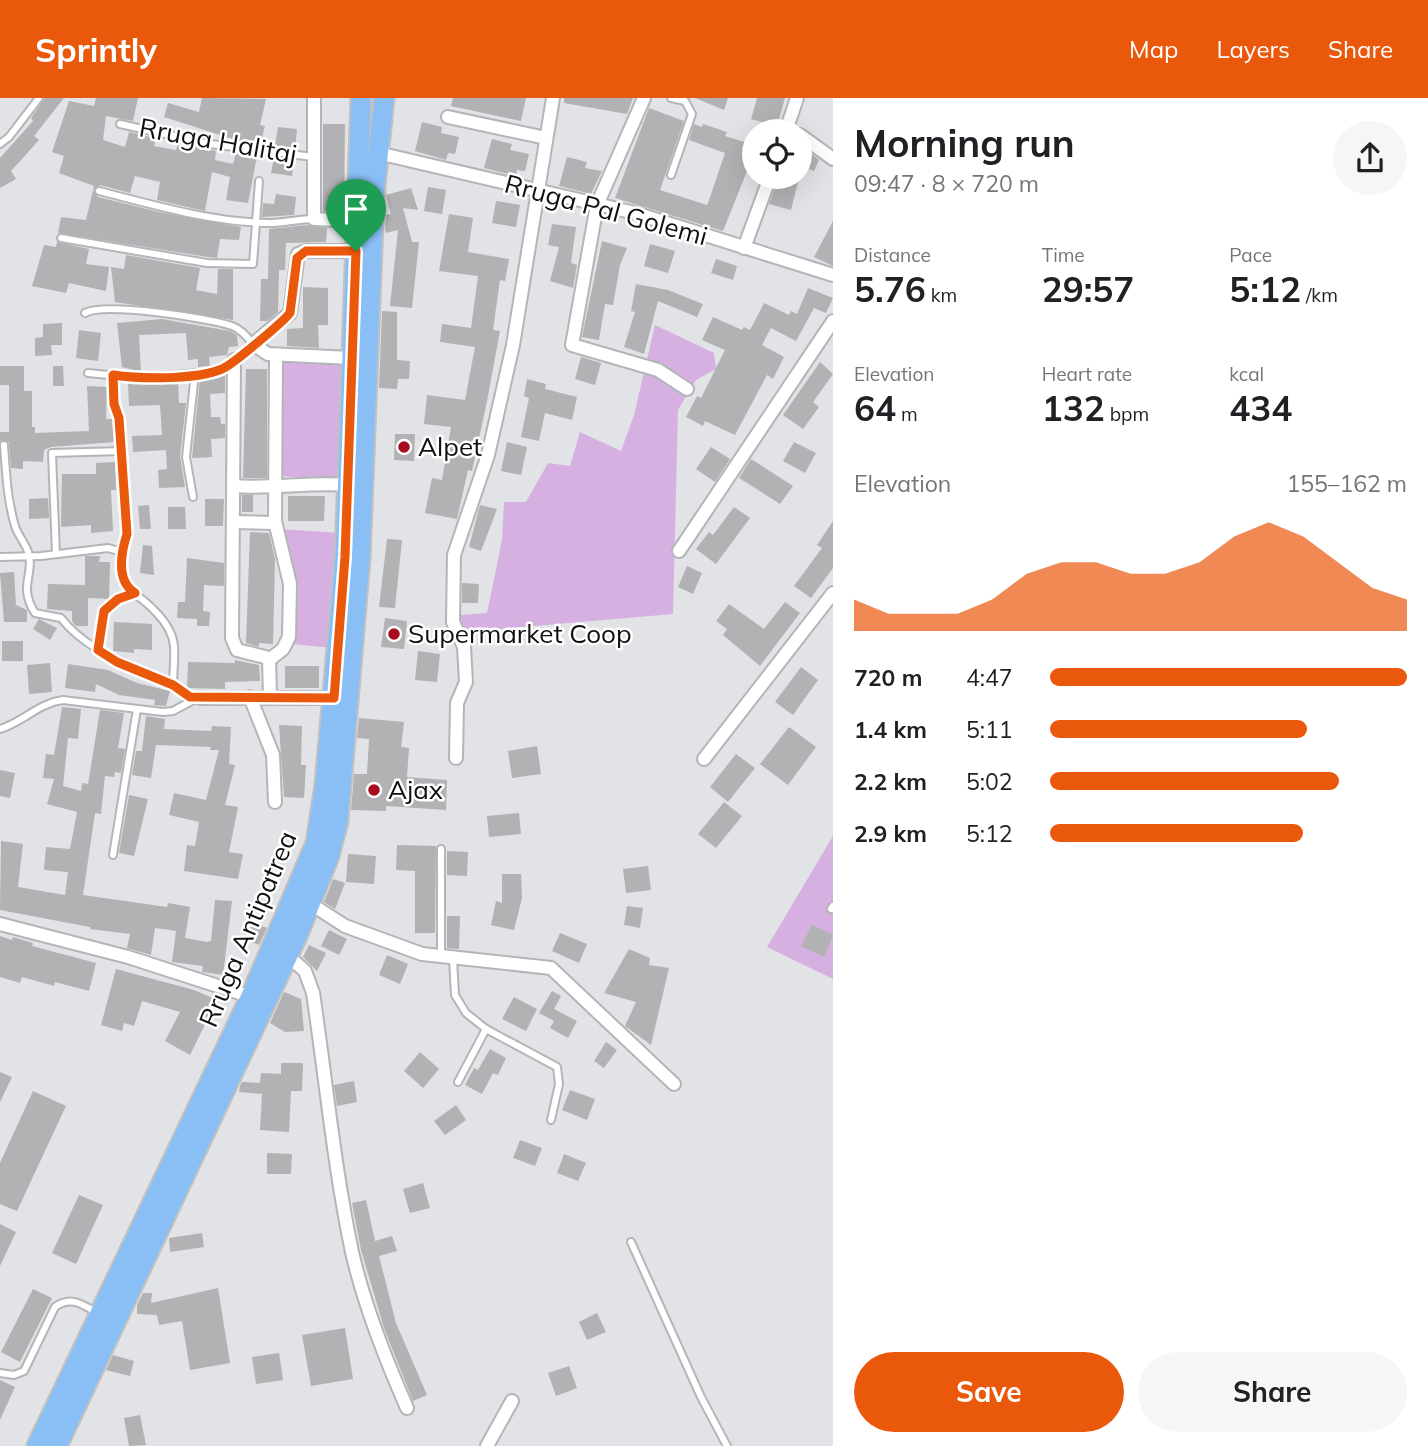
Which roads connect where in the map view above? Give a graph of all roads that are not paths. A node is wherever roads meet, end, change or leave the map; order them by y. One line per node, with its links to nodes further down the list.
1 (38, 98): 13 (lane)
2 (314, 98): 16 (street)
3 (384, 98): 15 (main road, Rruga Antipatrea)
4 (553, 98): 12 (street)
5 (644, 98): 23 (street)
6 (671, 98): 18 (lane)
7 (797, 98): 10 (street)
8 (361, 99): 15 (main road); 25 (main road, Rruga Antipatrea)
9 (448, 117): 12 (street)
10 (792, 119)
11 (120, 124): 16 (lane, Rruga Halitaj)
12 (546, 138): 22 (street)
13 (0, 144)
14 (812, 144): 17 (street)
15 (378, 153): 22 (street, Rruga Pal Golemi); 70 (main road, Rruga Antipatrea)
16 (315, 158): 24 (street)
17 (833, 159)
18 (671, 175)
19 (259, 181): 26 (lane)
20 (766, 189): 28 (street)
21 (99, 191): 26 (lane)
22 (537, 191): 23 (street, Rruga Pal Golemi); 65 (street)
23 (597, 205): 28 (street, Rruga Pal Golemi); 40 (street)
24 (314, 219): 25 (street); 26 (lane)
25 (357, 221): 29 (main road, Rruga Antipatrea)
26 (255, 223): 27 (lane)
27 (61, 238)
28 (744, 248): 30 (street, Rruga Pal Golemi)
29 (356, 251): 33 (street); 35 (main road, Rruga Antipatrea)
30 (833, 275)
31 (85, 313): 33 (lane)
32 (833, 321): 49 (street)
33 (253, 344): 34 (street); 36 (lane)
34 (276, 355): 35 (street); 45 (street)
35 (352, 358): 43 (main road, Rruga Antipatrea)
36 (234, 360): 38 (lane); 44 (street)
37 (88, 373): 39 (lane)
38 (195, 373): 39 (lane); 46 (lane)
39 (113, 375): 42 (lane)
40 (687, 389)
41 (4, 445): 52 (lane)
42 (122, 451): 50 (lane); 51 (lane)
43 (348, 485): 45 (street); 62 (main road, Rruga Antipatrea)
44 (233, 486): 45 (street); 47 (street)
45 (275, 489): 48 (street)
46 (193, 497)
47 (233, 523): 48 (street); 57 (street)
48 (275, 523): 57 (street)
49 (679, 551)
50 (122, 552): 51 (lane); 54 (lane)
51 (56, 554): 52 (lane)
52 (29, 555): 53 (lane); 56 (lane)
53 (0, 557)
54 (135, 593): 56 (lane); 58 (lane)
55 (833, 593): 66 (street)
56 (98, 650): 58 (lane)
57 (270, 660): 60 (street)
58 (173, 685): 61 (lane)
59 (250, 696): 60 (street); 61 (street); 67 (street)
60 (270, 697): 62 (street)
61 (198, 698): 63 (lane)
62 (334, 698): 74 (main road, Rruga Antipatrea)
63 (136, 709): 64 (lane); 69 (lane)
64 (0, 729)
65 (456, 758)
66 (704, 759)
67 (275, 802)
68 (441, 849): 73 (lane)
69 (113, 855)
70 (311, 904): 72 (main road, Rruga Antipatrea); 73 (street)
71 (0, 924): 74 (street)
72 (288, 956): 74 (main road, Rruga Antipatrea); 83 (street)
73 (447, 958): 75 (lane); 77 (street)
74 (258, 1000): 80 (main road, Rruga Antipatrea); 85 (main road, Rruga Antipatrea)
75 (486, 1030): 76 (lane); 78 (lane)
76 (458, 1082)
77 (674, 1084)
78 (551, 1120)
79 (631, 1242): 87 (lane)
80 (100, 1314): 81 (lane); 84 (main road, Rruga Antipatrea)
81 (0, 1373)
82 (512, 1401): 86 (street)
83 (407, 1408)
84 (37, 1446)
85 (57, 1446)
86 (487, 1446)
87 (727, 1446)

